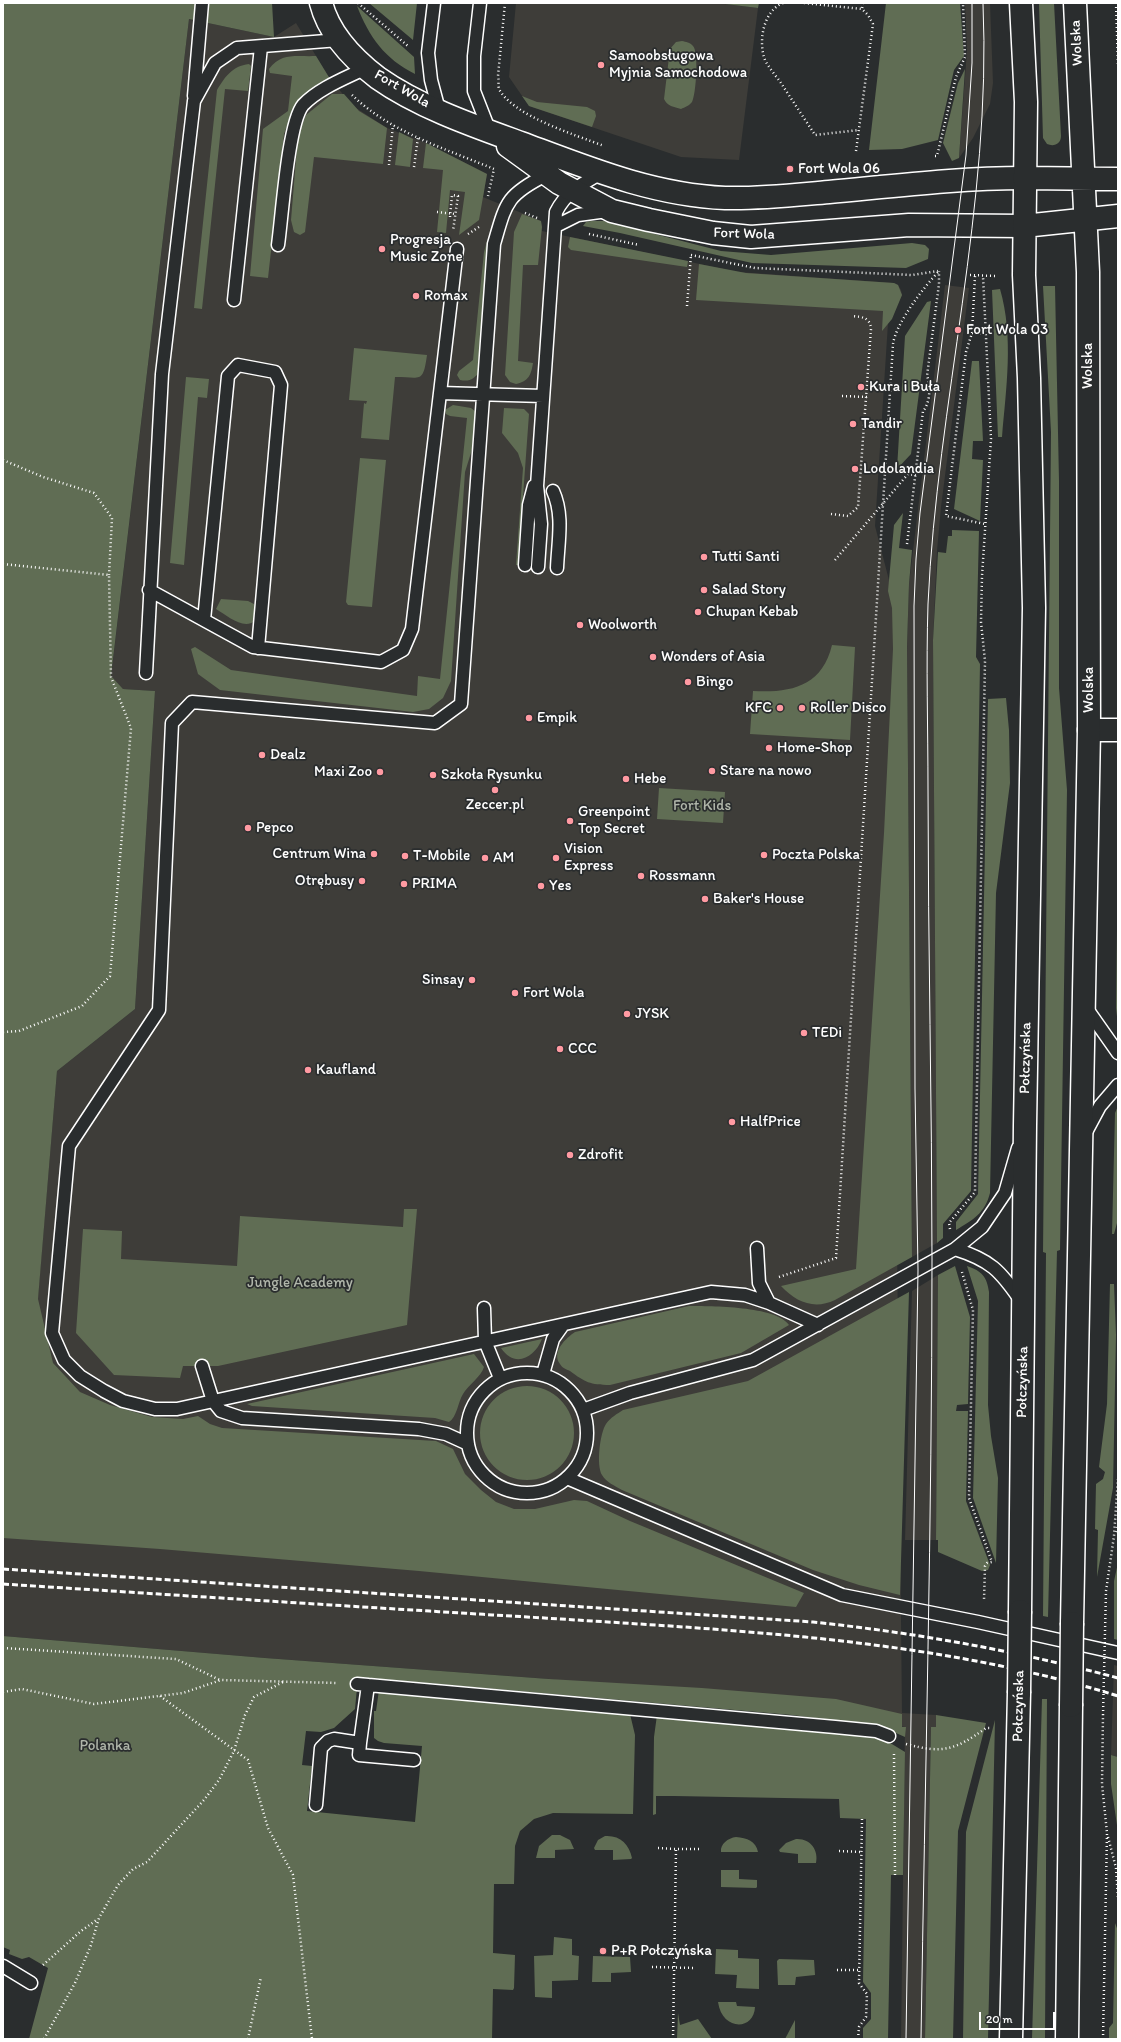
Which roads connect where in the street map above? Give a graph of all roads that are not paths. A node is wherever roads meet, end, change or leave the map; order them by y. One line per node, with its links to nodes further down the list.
1 (202, 3): 10 (lane)
2 (321, 3): 7 (main road, Fort Wola)
3 (434, 3): 11 (lane)
4 (480, 3): 12 (lane)
5 (1021, 3): 15 (main road)
6 (1075, 3): 16 (main road, Wolska)
7 (339, 40): 8 (lane); 9 (main road, Fort Wola)
8 (261, 47): 10 (lane); 26 (lane)
9 (366, 68): 11 (main road, Fort Wola); 24 (lane)
10 (194, 101): 35 (lane)
11 (439, 110): 12 (main road, Fort Wola)
12 (490, 132): 13 (main road, Fort Wola); 14 (main road, Fort Wola)
13 (601, 173): 15 (main road, Fort Wola); 18 (lane)
14 (546, 175): 18 (main road, Fort Wola); 28 (lane)
15 (1024, 178): 16 (main road, Fort Wola); 23 (main road)
16 (1083, 178): 17 (main road, Fort Wola); 21 (main road, Wolska)
17 (1118, 179)
18 (571, 190): 19 (main road, Fort Wola); 22 (lane)
19 (612, 211): 22 (lane); 23 (main road, Fort Wola)
20 (1118, 216): 21 (main road, Fort Wola)
21 (1085, 218): 23 (main road, Fort Wola); 39 (main road, Wolska)
22 (556, 226): 29 (lane)
23 (1024, 226): 44 (main road, Połczyńska)
24 (278, 245)
25 (457, 249): 27 (lane)
26 (234, 300)
27 (440, 393): 28 (lane); 37 (lane)
28 (483, 394): 29 (lane); 57 (lane)
29 (543, 396): 30 (lane)
30 (537, 472): 32 (lane); 33 (lane)
31 (552, 491): 34 (lane)
32 (525, 565)
33 (538, 567)
34 (557, 568)
35 (149, 590): 36 (lane); 38 (lane)
36 (204, 620): 37 (lane); 37 (lane)
37 (258, 648)
38 (146, 673)
39 (1089, 730): 40 (main road); 41 (main road)
40 (1118, 730)
41 (1084, 1004): 42 (lane); 45 (main road)
42 (1118, 1053)
43 (1118, 1085): 45 (lane)
44 (1025, 1125): 47 (lane); 49 (main road, Połczyńska)
45 (1082, 1139): 69 (main road, bridge)
46 (757, 1248): 48 (lane)
47 (955, 1249): 49 (lane); 52 (lane)
48 (769, 1303): 51 (lane); 52 (lane)
49 (1023, 1304): 68 (main road, Połczyńska, bridge)
50 (484, 1308): 53 (lane)
51 (563, 1325): 53 (lane); 55 (lane)
52 (818, 1325): 58 (lane)
53 (485, 1342): 56 (lane); 57 (lane)
54 (202, 1366): 57 (lane)
55 (543, 1374): 56 (lane); 58 (lane)
56 (500, 1378): 59 (lane)
57 (213, 1401): 59 (lane)
58 (583, 1410): 60 (lane)
59 (468, 1444): 60 (lane)
60 (567, 1478): 61 (lane)
61 (1118, 1653)
62 (890, 1736): 63 (lane)
63 (360, 1743): 64 (lane); 65 (lane)
64 (414, 1760)
65 (316, 1805)
66 (3, 1966): 67 (lane)
67 (31, 1983)
68 (1011, 2039)
69 (1067, 2039)

